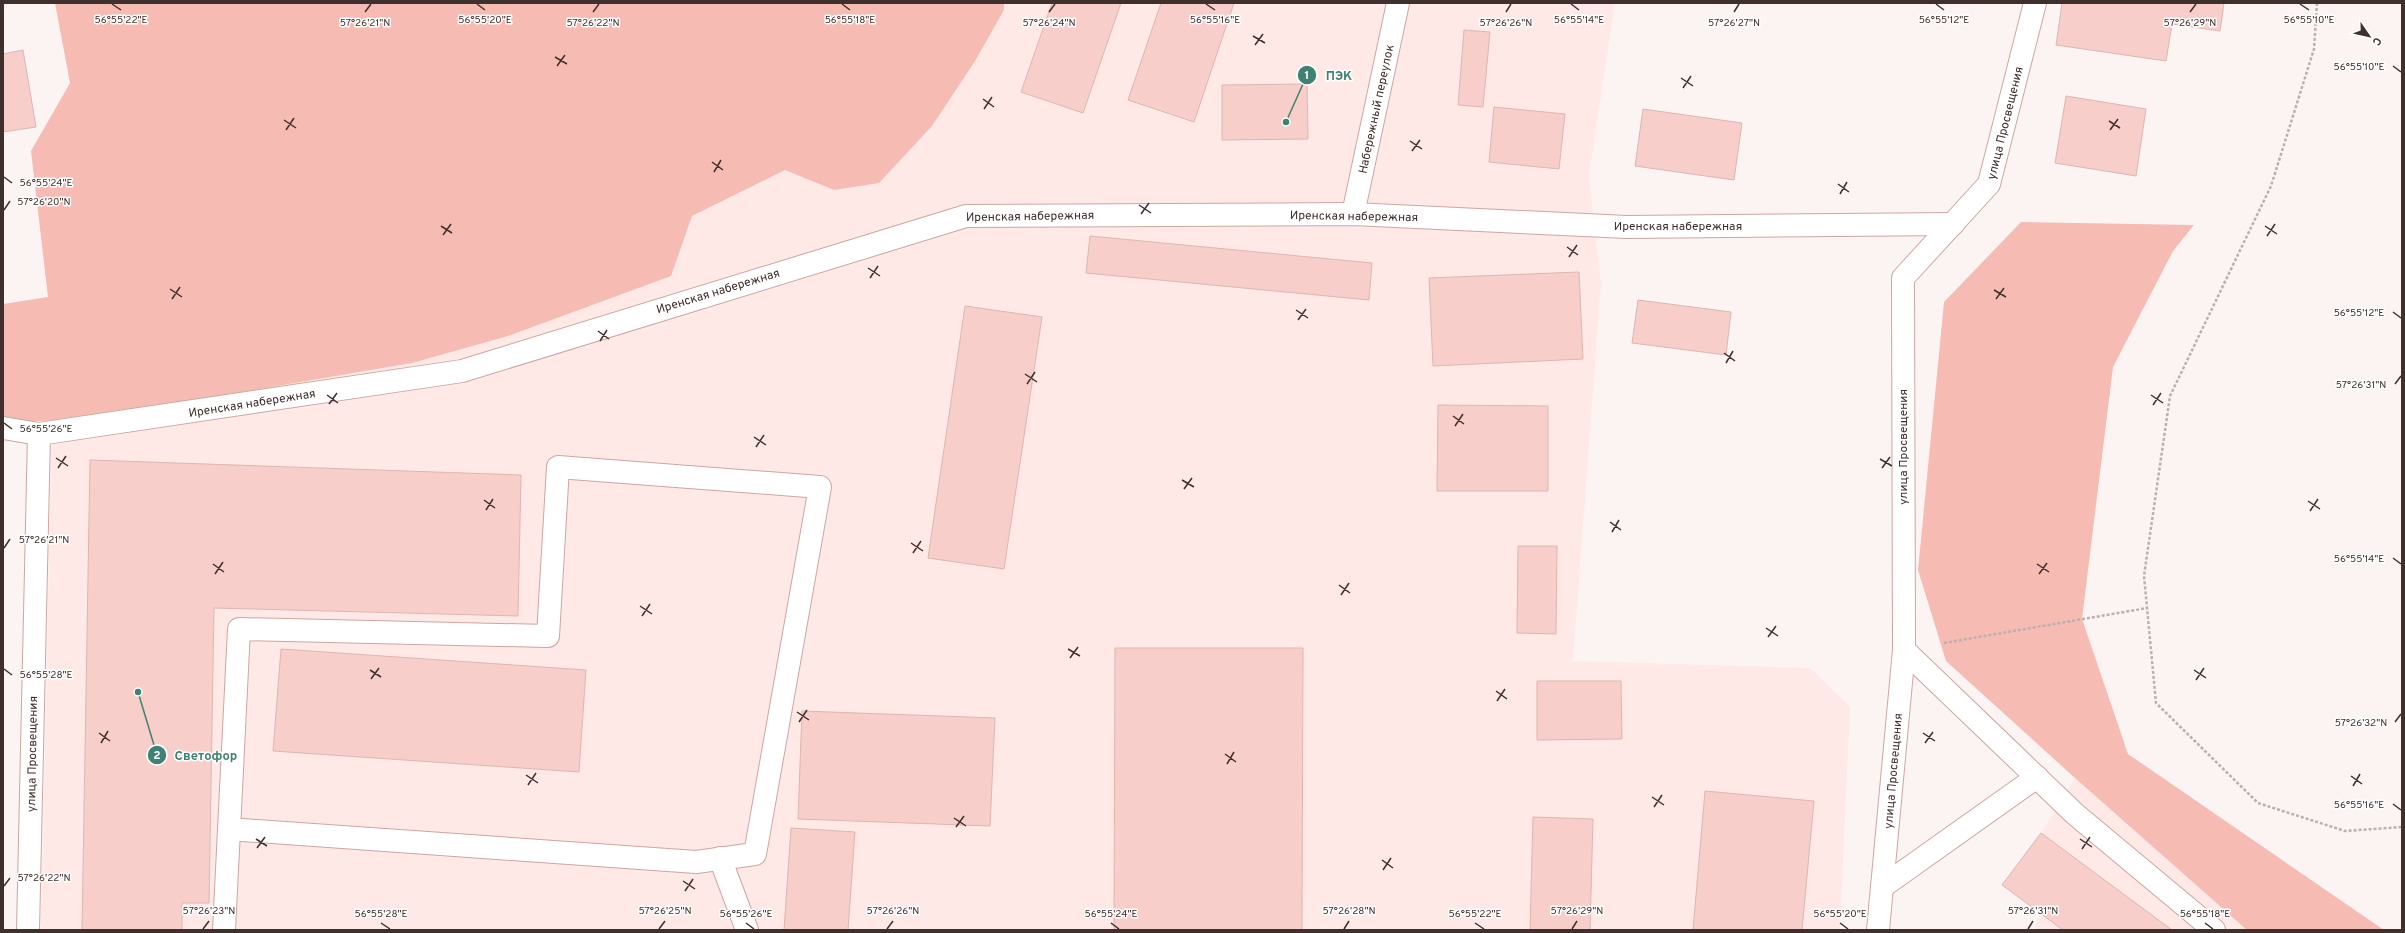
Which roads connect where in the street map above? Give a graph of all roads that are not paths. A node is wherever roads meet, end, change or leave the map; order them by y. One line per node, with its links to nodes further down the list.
1 (1398, 3): 3 (street, Набережный переулок)
2 (2035, 3): 4 (street, улица Просвещения)
3 (1353, 214): 4 (street, Иренская набережная); 6 (street, Иренская набережная)
4 (1953, 224): 7 (street, улица Просвещения)
5 (3, 428): 6 (street, Иренская набережная)
6 (39, 434): 12 (street, улица Просвещения)
7 (1904, 650): 8 (street); 11 (street, улица Просвещения)
8 (2037, 777): 11 (street); 16 (street)
9 (229, 829): 10 (street); 10 (street); 13 (street)
10 (720, 858): 14 (street)
11 (1882, 887): 15 (street, улица Просвещения)
12 (28, 930)
13 (224, 930)
14 (747, 930)
15 (1878, 930)
16 (2214, 930)

